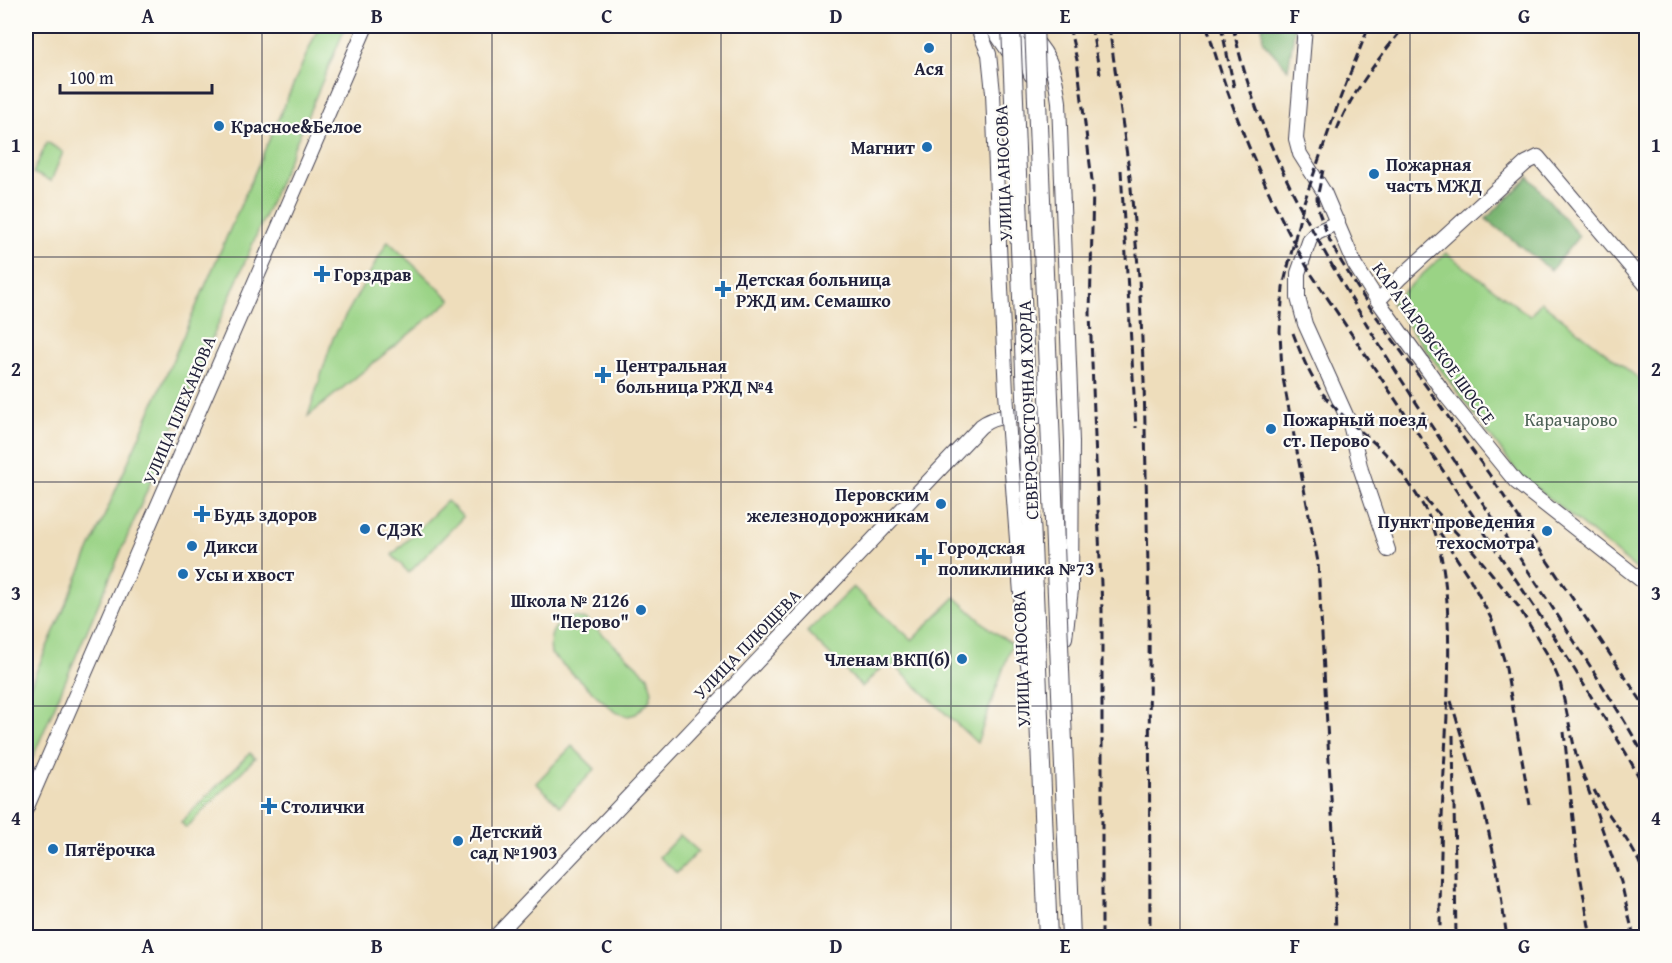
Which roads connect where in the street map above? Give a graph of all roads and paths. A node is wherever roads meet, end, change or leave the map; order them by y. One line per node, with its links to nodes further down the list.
1 (366, 26): 16 (street, УЛИЦА ПЛЕХАНОВА)
2 (977, 26): 15 (street, bridge)
3 (991, 26): 10 (street, УЛИЦА АНОСОВА)
4 (1034, 26): 14 (main road, СЕВЕРО-ВОСТОЧНАЯ ХОРДА, bridge)
5 (1305, 26): 7 (street, КАРАЧАРОВСКОЕ ШОССЕ)
6 (1014, 28): 11 (street, УЛИЦА АНОСОВА); 14 (street, bridge); 15 (main road, СЕВЕРО-ВОСТОЧНАЯ ХОРДА, bridge)
7 (1338, 222): 9 (street, КАРАЧАРОВСКОЕ ШОССЕ); 12 (street)
8 (1647, 285): 9 (street)
9 (1378, 301): 13 (street, КАРАЧАРОВСКОЕ ШОССЕ)
10 (1030, 416): 11 (street, УЛИЦА ПЛЮЩЕВА); 17 (street, УЛИЦА ПЛЮЩЕВА); 18 (street, УЛИЦА АНОСОВА)
11 (1047, 416): 19 (street, УЛИЦА АНОСОВА)
12 (1388, 550)
13 (1647, 584)
14 (1060, 669): 20 (main road, СЕВЕРО-ВОСТОЧНАЯ ХОРДА)
15 (1040, 730): 18 (main road, СЕВЕРО-ВОСТОЧНАЯ ХОРДА, bridge)
16 (26, 809)
17 (494, 938)
18 (1048, 938)
19 (1066, 938)
20 (1071, 938)

